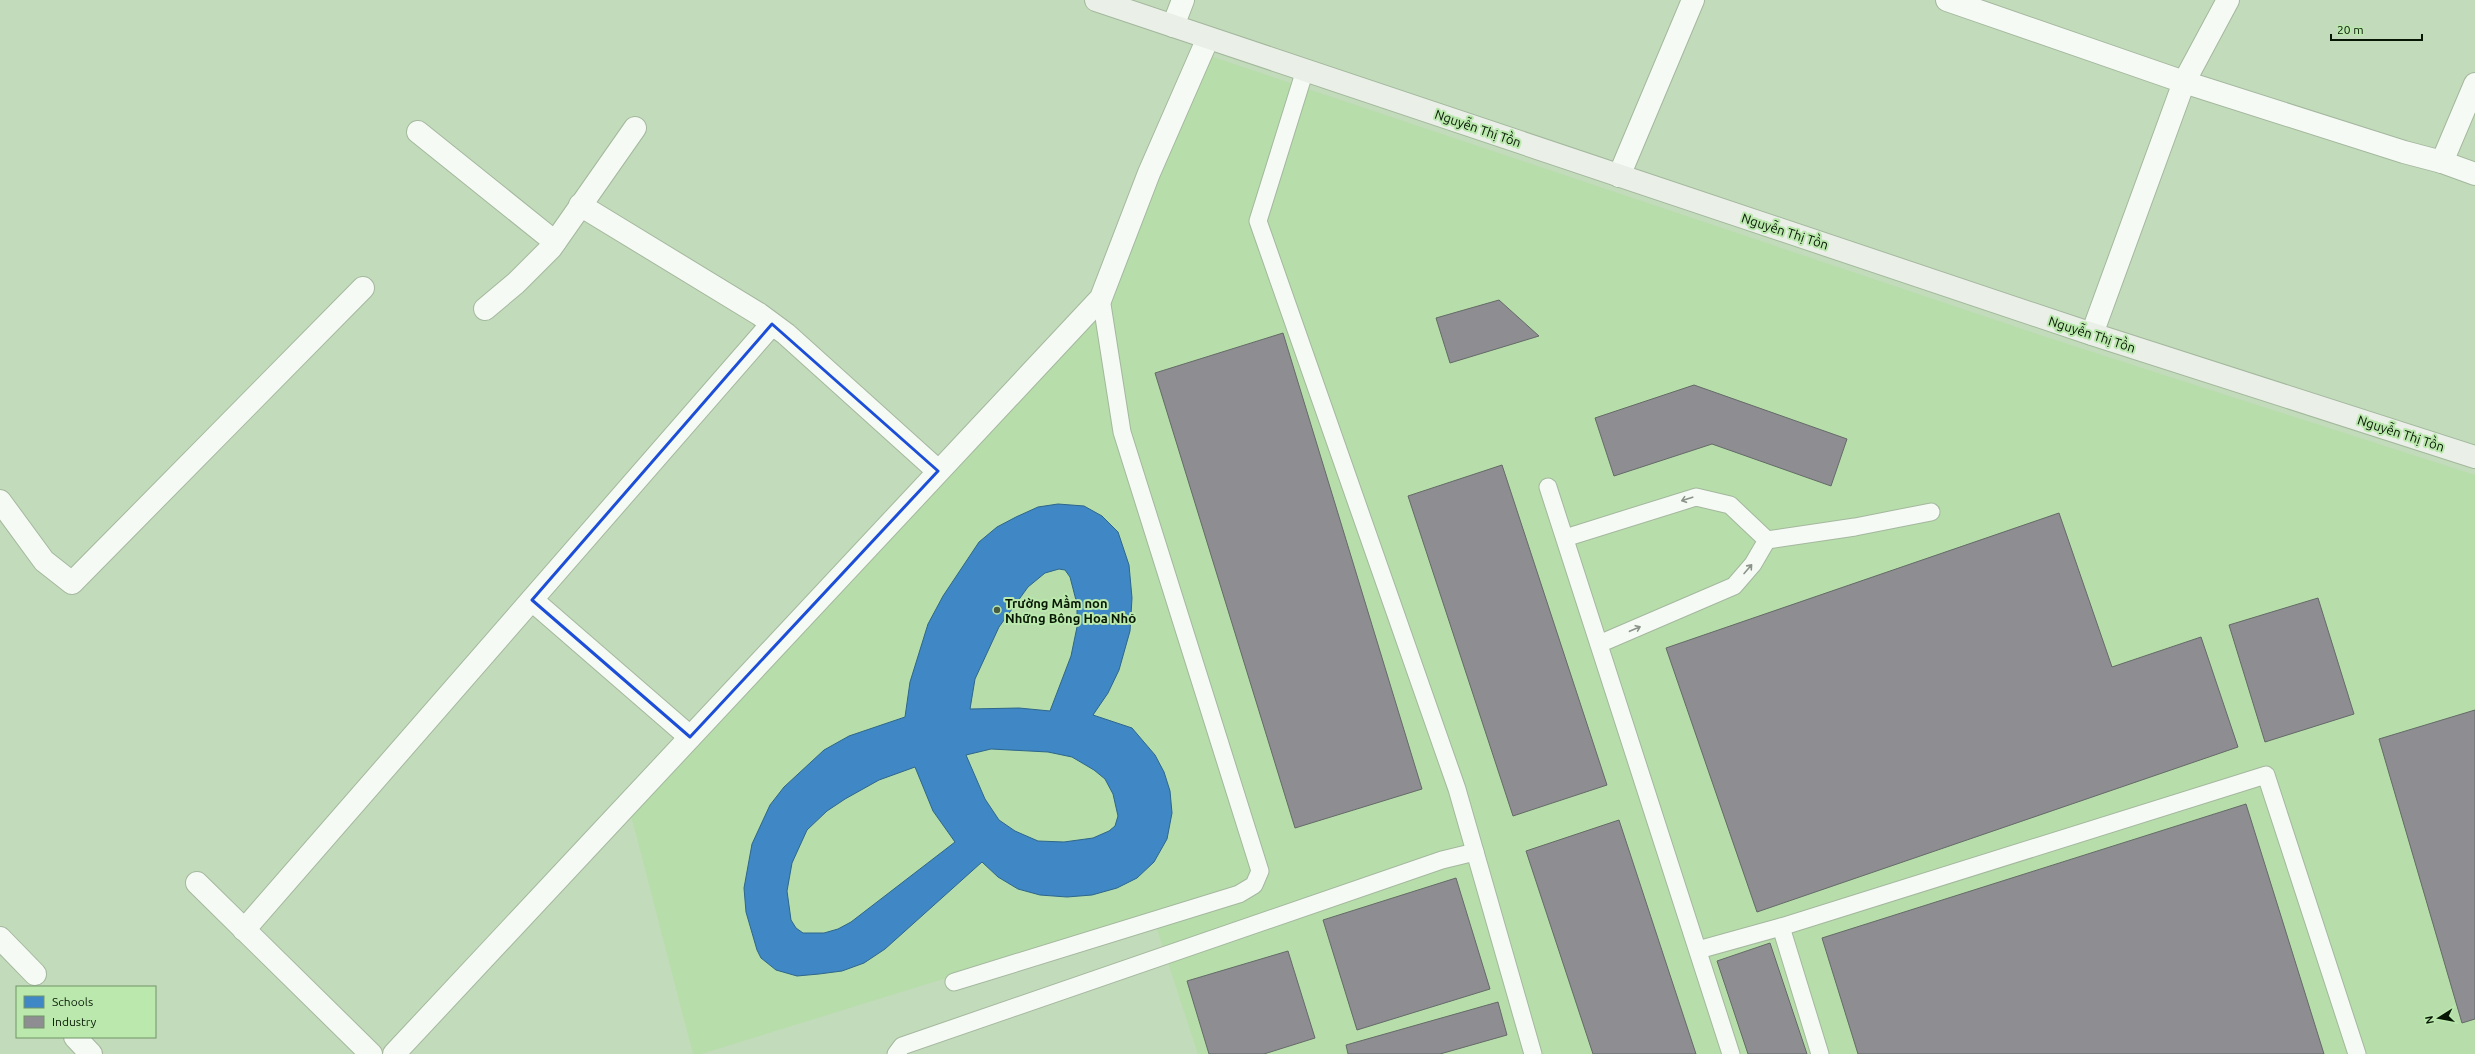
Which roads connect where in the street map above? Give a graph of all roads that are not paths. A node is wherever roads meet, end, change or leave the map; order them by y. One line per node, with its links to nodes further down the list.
1 (1096, 0): 6 (street, Nguyễn Thị Tồn)
2 (1183, 0): 6 (street)
3 (1693, 0): 15 (street)
4 (2228, 0): 9 (street)
5 (1960, 2): 9 (street)
6 (1173, 26): 7 (street, Nguyễn Thị Tồn)
7 (1208, 38): 8 (street, Nguyễn Thị Tồn); 19 (street)
8 (1306, 70): 15 (street, Nguyễn Thị Tồn); 33 (lane)
9 (2184, 82): 13 (street); 22 (street)
10 (2475, 84): 13 (street)
11 (635, 128): 16 (street)
12 (418, 132): 17 (street)
13 (2442, 162): 14 (street)
14 (2475, 174)
15 (1619, 176): 22 (street, Nguyễn Thị Tồn)
16 (580, 204): 17 (street); 21 (street)
17 (555, 242): 20 (street)
18 (363, 288): 26 (street)
19 (1101, 298): 24 (street); 40 (lane)
20 (485, 309)
21 (772, 324): 24 (street); 30 (street)
22 (2092, 334): 23 (street, Nguyễn Thị Tồn)
23 (2475, 456)
24 (938, 471): 32 (street)
25 (1548, 487): 28 (lane)
26 (0, 501)
27 (1931, 512): 29 (lane)
28 (1564, 538): 29 (lane, one-way to 28); 31 (lane)
29 (1767, 540): 31 (lane, one-way to 29)
30 (532, 600): 32 (street); 36 (street)
31 (1599, 644): 38 (lane)
32 (690, 737): 44 (street)
33 (1475, 852): 45 (lane); 46 (lane)
34 (197, 883): 36 (street)
35 (1781, 927): 38 (lane); 48 (lane); 49 (lane)
36 (244, 930): 43 (street)
37 (0, 938): 39 (street)
38 (1698, 950): 47 (lane)
39 (35, 974)
40 (954, 982)
41 (76, 1038): 42 (street)
42 (91, 1054)
43 (371, 1054)
44 (394, 1054)
45 (896, 1054)
46 (1533, 1054)
47 (1731, 1054)
48 (1820, 1054)
49 (2357, 1054)

